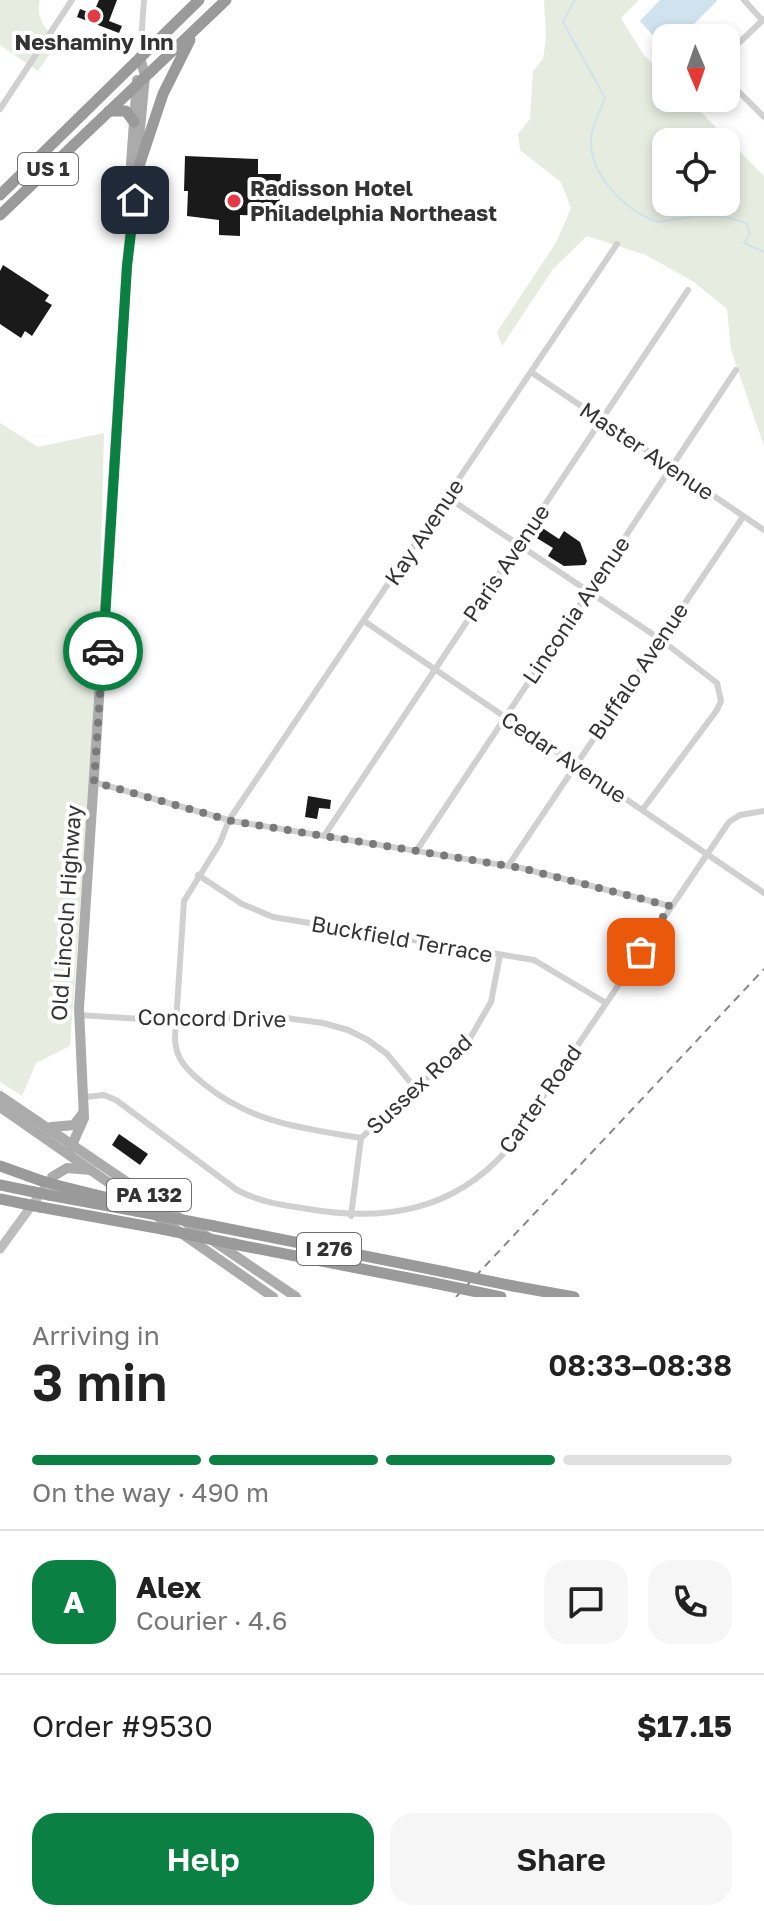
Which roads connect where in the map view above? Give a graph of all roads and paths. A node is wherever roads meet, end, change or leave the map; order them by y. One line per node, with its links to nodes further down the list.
1 (72, 0): 13 (street)
2 (144, 0): 9 (street, Old Lincoln Highway)
3 (199, 0): 9 (highway, US 1)
4 (226, 0): 7 (highway, US 1)
5 (744, 0): 6 (street)
6 (763, 20): 8 (street)
7 (197, 28): 10 (highway, US 1); 18 (highway)
8 (740, 42)
9 (140, 57): 10 (main road, Old Lincoln Highway); 19 (highway, US 1)
10 (141, 80): 15 (highway, US 1); 17 (main road, Old Lincoln Highway); 18 (main road, Old Lincoln Highway)
11 (2, 89): 13 (street)
12 (740, 93): 16 (street)
13 (10, 94): 14 (street)
14 (0, 109)
15 (108, 111): 17 (highway); 20 (highway, US 1)
16 (764, 117)
17 (134, 122): 22 (main road, Old Lincoln Highway)
18 (137, 172): 22 (main road, Old Lincoln Highway)
19 (0, 195)
20 (0, 215)
21 (617, 244): 25 (street, Kay Avenue)
22 (127, 266): 38 (main road, Old Lincoln Highway)
23 (688, 290): 26 (street, Paris Avenue)
24 (736, 370): 27 (street, Linconia Avenue)
25 (531, 372): 26 (street, Master Avenue); 28 (street, Kay Avenue)
26 (601, 420): 27 (street, Master Avenue); 31 (street, Paris Avenue)
27 (672, 467): 29 (street, Master Avenue); 32 (street, Linconia Avenue)
28 (447, 497): 31 (street); 33 (street, Kay Avenue)
29 (743, 517): 30 (street, Master Avenue); 34 (street, Buffalo Avenue)
30 (764, 530)
31 (517, 544): 32 (street); 35 (street, Paris Avenue)
32 (589, 592): 34 (street); 36 (street, Linconia Avenue)
33 (364, 621): 35 (street, Cedar Avenue); 41 (street, Kay Avenue)
34 (660, 639): 37 (street, Buffalo Avenue); 39 (street)
35 (434, 669): 36 (street, Cedar Avenue); 42 (street, Paris Avenue)
36 (505, 717): 37 (street, Cedar Avenue); 43 (street, Linconia Avenue)
37 (576, 765): 39 (street, Cedar Avenue); 45 (street, Buffalo Avenue)
38 (94, 782): 41 (street); 51 (main road, Old Lincoln Highway)
39 (643, 809): 44 (street, Cedar Avenue)
40 (764, 811): 44 (street, Carter Road)
41 (229, 820): 42 (street); 46 (street, Kay Avenue)
42 (324, 836): 43 (street)
43 (417, 850): 45 (street)
44 (707, 852): 47 (street, Cedar Avenue); 48 (street, Carter Road)
45 (508, 866): 48 (street)
46 (198, 875): 49 (street, Buckfield Terrace); 52 (street, Kay Avenue)
47 (764, 893)
48 (670, 906): 50 (street, Carter Road)
49 (500, 955): 50 (street, Buckfield Terrace); 53 (street, Sussex Road)
50 (606, 1003): 65 (street, Carter Road)
51 (79, 1015): 52 (street, Concord Drive); 55 (main road, Old Lincoln Highway)
52 (175, 1021): 53 (street, Concord Drive); 58 (street, Kay Avenue)
53 (416, 1089): 58 (street, Sussex Road)
54 (0, 1096): 57 (main road, PA 132)
55 (85, 1102): 57 (main road); 59 (main road, Old Lincoln Highway); 65 (street, Carter Road)
56 (0, 1107): 59 (main road, PA 132)
57 (48, 1126): 59 (main road, PA 132)
58 (361, 1138): 65 (street, Sussex Road)
59 (72, 1148): 61 (main road, PA 132); 62 (main road, Old Lincoln Highway); 68 (main road, PA 132)
60 (0, 1166): 62 (highway)
61 (102, 1175): 62 (main road); 67 (main road, PA 132)
62 (50, 1184): 63 (highway, bridge); 66 (main road, Old Lincoln Highway); 70 (highway, I 276, bridge)
63 (0, 1185)
64 (0, 1199): 69 (highway, I 276, bridge)
65 (351, 1216)
66 (0, 1249)
67 (273, 1297)
68 (296, 1297)
69 (501, 1297)
70 (574, 1297)

